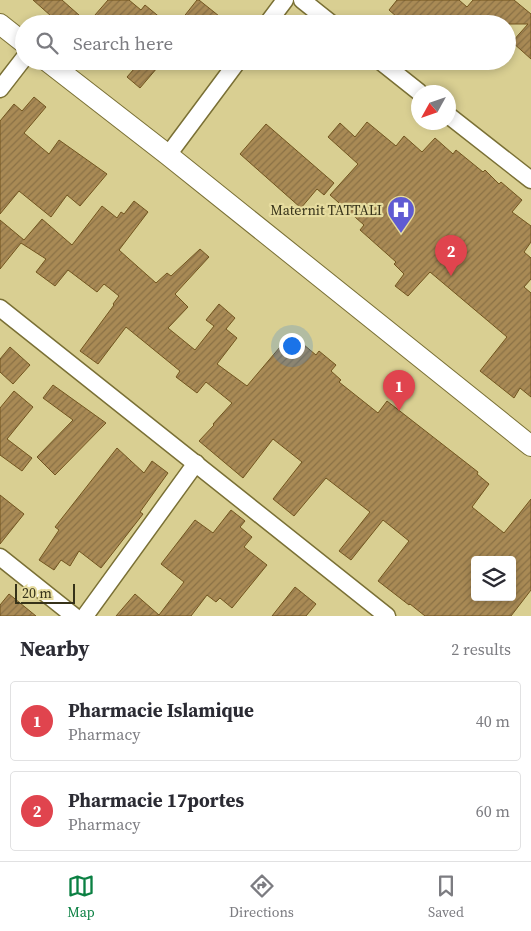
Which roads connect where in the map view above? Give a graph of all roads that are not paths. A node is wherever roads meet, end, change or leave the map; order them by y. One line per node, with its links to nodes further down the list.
1 (284, 0): 3 (street)
2 (302, 0): 4 (street)
3 (273, 15)
4 (321, 15)
5 (0, 24): 6 (street)
6 (15, 36)
7 (15, 70): 12 (street)
8 (59, 70): 14 (street)
9 (231, 70): 14 (street)
10 (391, 70): 11 (street)
11 (411, 86)
12 (0, 89)
13 (456, 122): 15 (street)
14 (168, 155): 17 (street)
15 (531, 180)
16 (0, 308): 18 (street)
17 (531, 446)
18 (196, 463): 21 (street); 22 (street)
19 (0, 556): 20 (street)
20 (74, 616)
21 (85, 616)
22 (387, 616)

